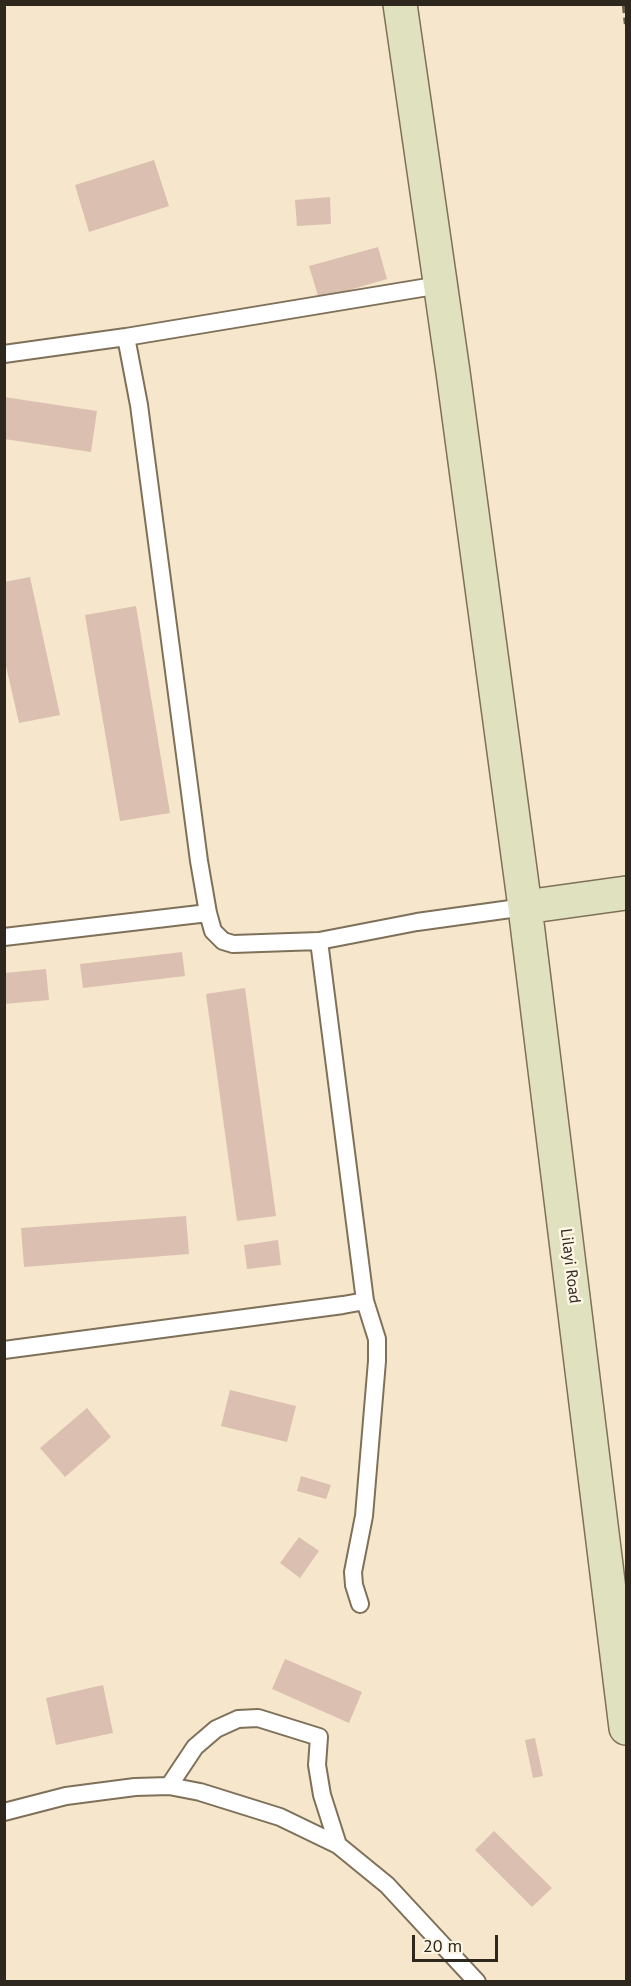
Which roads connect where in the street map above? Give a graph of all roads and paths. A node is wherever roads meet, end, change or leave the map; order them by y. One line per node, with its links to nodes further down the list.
1 (400, 4): 2 (street, Lilayi Road)
2 (440, 285): 3 (lane); 6 (street, Lilayi Road)
3 (126, 337): 4 (lane); 7 (lane)
4 (4, 354)
5 (627, 892): 6 (street)
6 (525, 907): 9 (lane); 13 (street, Lilayi Road)
7 (208, 913): 8 (lane); 9 (lane)
8 (4, 937)
9 (319, 941): 10 (lane)
10 (365, 1301): 11 (lane); 12 (lane)
11 (4, 1350)
12 (360, 1604)
13 (627, 1728)
14 (169, 1786): 15 (lane); 16 (lane); 16 (lane)
15 (4, 1812)
16 (338, 1845): 17 (lane)
17 (477, 1982)

